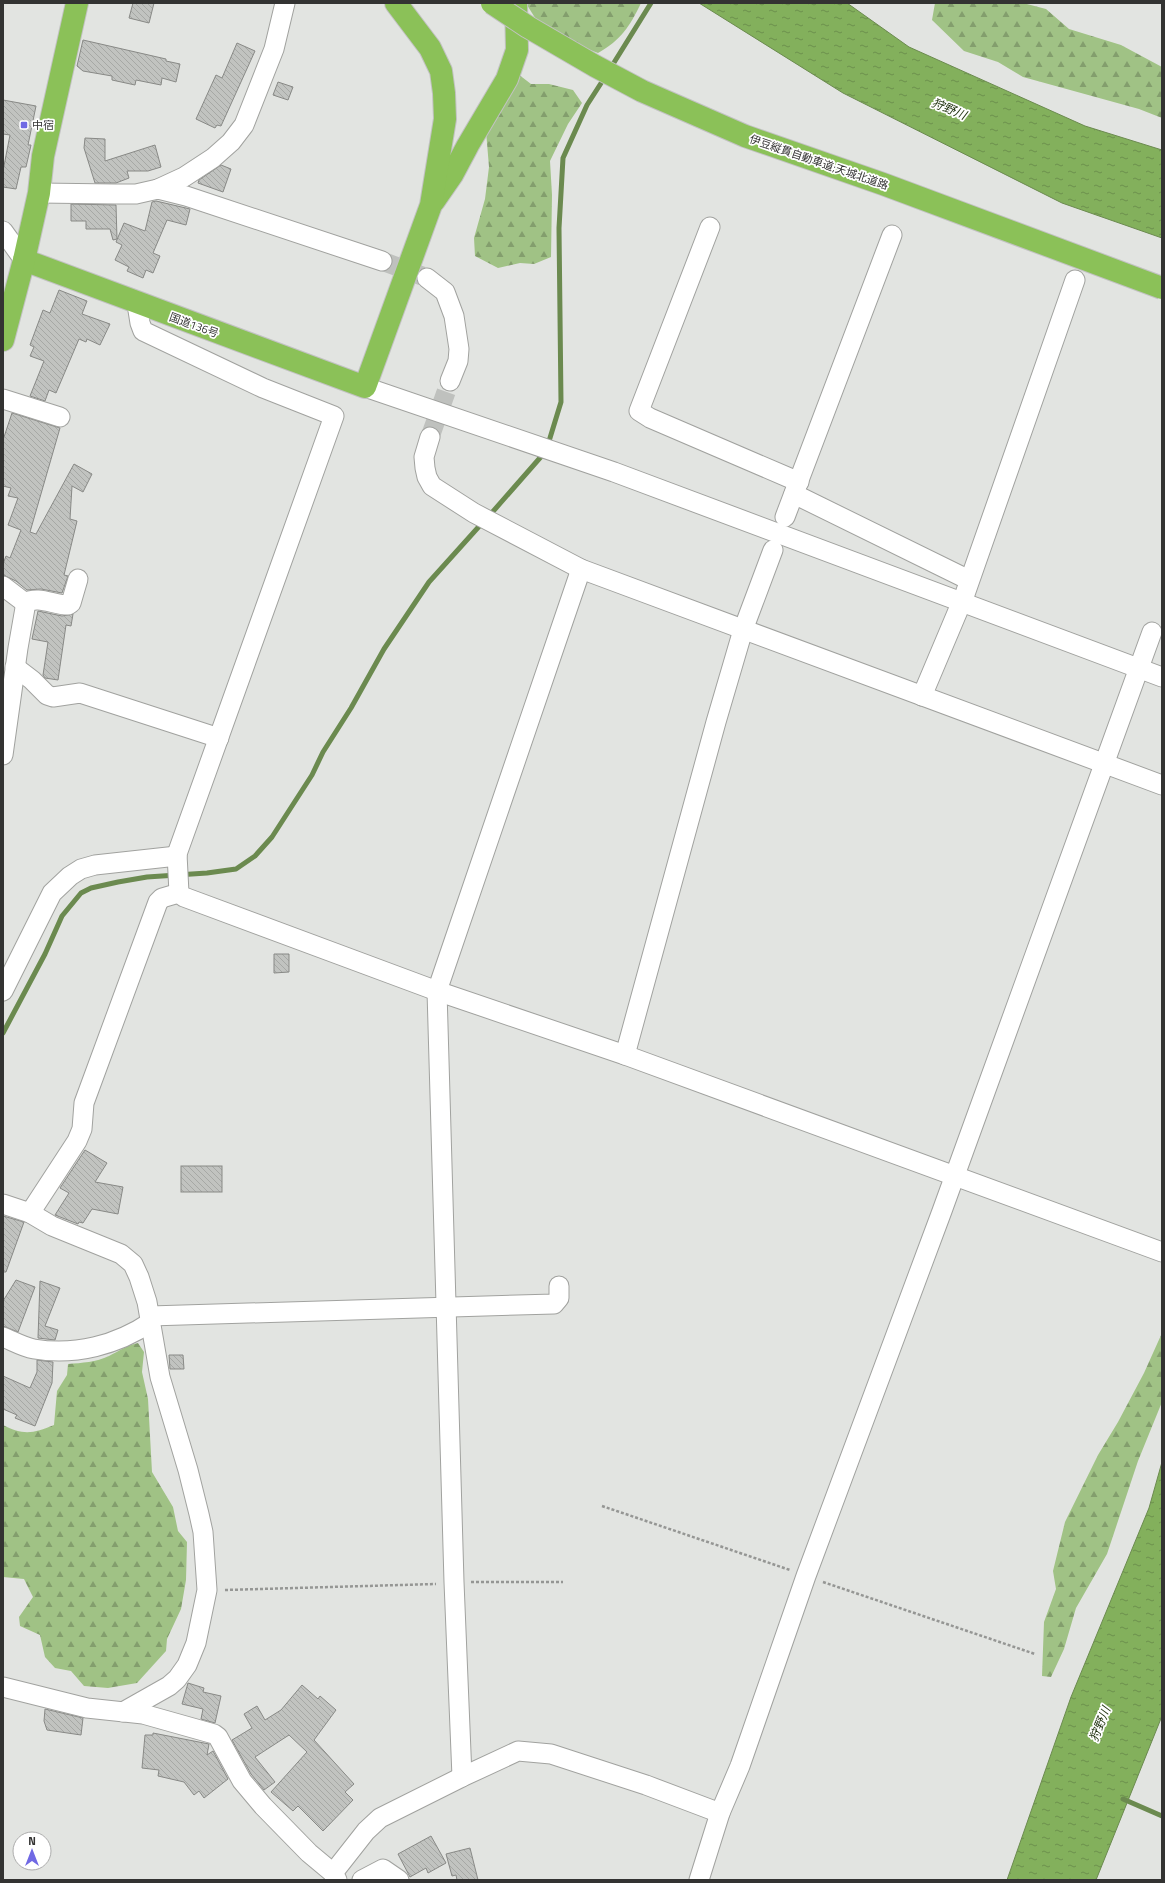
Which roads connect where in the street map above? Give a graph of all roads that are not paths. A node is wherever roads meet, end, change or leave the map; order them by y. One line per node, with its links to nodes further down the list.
1 (77, 3): 7 (highway)
2 (285, 3): 6 (street)
3 (396, 3): 8 (highway)
4 (492, 3): 16 (highway, 伊豆縦貫自動車道;天城北道路, bridge)
5 (516, 3): 8 (highway)
6 (158, 189): 7 (street); 13 (street)
7 (39, 193): 12 (highway)
8 (431, 205): 20 (highway)
9 (710, 227): 24 (street)
10 (3, 231): 12 (street)
11 (892, 235): 24 (street)
12 (24, 260): 17 (highway, 国道136号); 18 (highway)
13 (382, 261)
14 (427, 278): 19 (street)
15 (1075, 280): 29 (street)
16 (1162, 288)
17 (137, 304): 20 (highway, 国道136号); 39 (street)
18 (3, 340)
19 (450, 381)
20 (365, 387): 31 (street)
21 (3, 399): 22 (street)
22 (60, 417)
23 (430, 437): 27 (street)
24 (797, 488): 25 (street); 29 (street)
25 (785, 517)
26 (773, 550): 33 (street)
27 (581, 569): 33 (street); 46 (street)
28 (78, 579): 32 (street)
29 (969, 580): 31 (street)
30 (3, 586): 32 (street)
31 (960, 602): 35 (street); 38 (street)
32 (24, 603): 36 (street)
33 (743, 630): 38 (street); 47 (street)
34 (1152, 632): 35 (street)
35 (1139, 664): 37 (street); 41 (street)
36 (15, 666): 39 (street); 40 (street)
37 (1162, 677)
38 (922, 696): 41 (street)
39 (219, 738): 43 (street)
40 (3, 755)
41 (1104, 764): 42 (street); 48 (street)
42 (1162, 785)
43 (177, 858): 44 (street); 45 (street)
44 (179, 892): 46 (street); 50 (street)
45 (3, 991)
46 (437, 991): 47 (street); 53 (street)
47 (625, 1055): 48 (street)
48 (954, 1176): 51 (street); 59 (street)
49 (3, 1204): 50 (street)
50 (30, 1213): 54 (street)
51 (1162, 1252)
52 (559, 1286): 53 (street)
53 (445, 1307): 54 (street); 58 (street)
54 (150, 1319): 55 (street); 57 (street)
55 (3, 1337)
56 (3, 1687): 57 (street)
57 (123, 1712): 60 (street)
58 (462, 1777): 59 (street); 60 (street)
59 (720, 1812): 63 (street)
60 (335, 1876)
61 (362, 1880): 62 (street)
62 (399, 1880)
63 (699, 1880)

